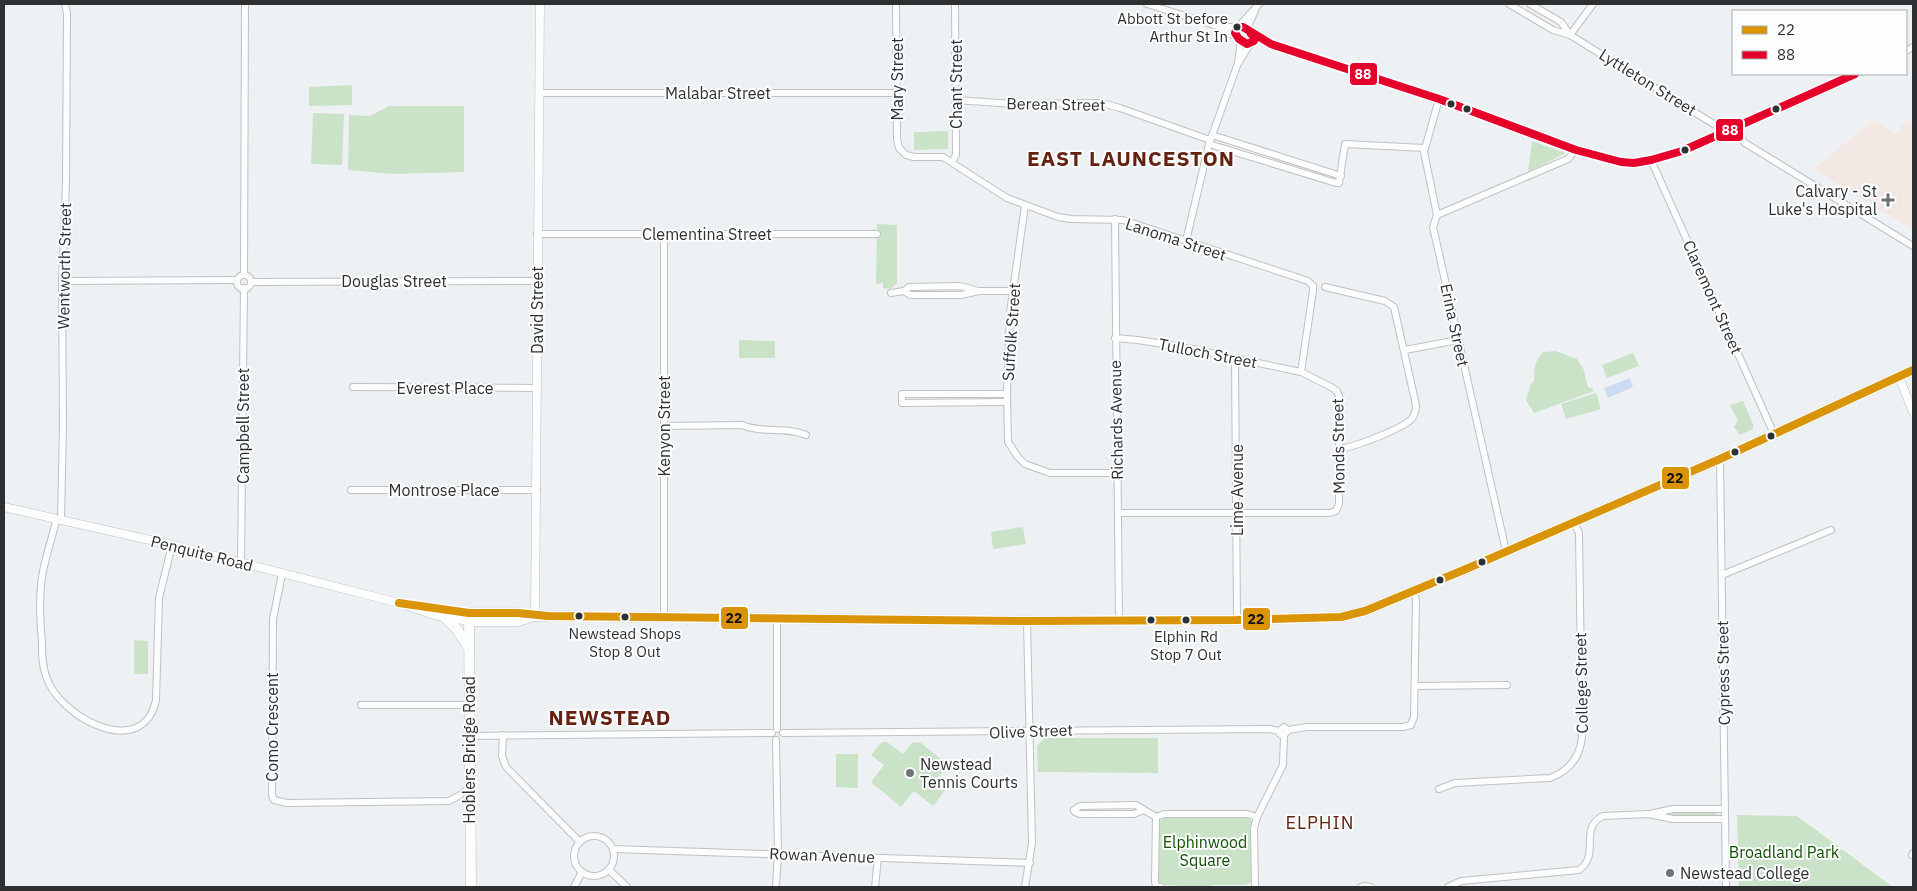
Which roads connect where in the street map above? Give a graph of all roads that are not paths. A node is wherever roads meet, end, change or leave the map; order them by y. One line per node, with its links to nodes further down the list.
1 (65, 4): 12 (street, Wentworth Street)
2 (70, 4): 12 (street, Wentworth Street)
3 (245, 4): 42 (street)
4 (540, 4): 22 (street, David Street)
5 (896, 4): 23 (street, Mary Street)
6 (955, 4): 25 (street, Chant Street)
7 (1148, 4): 13 (street)
8 (1509, 4): 16 (street, Lyttleton Street)
9 (1530, 4): 16 (street, Lyttleton Street)
10 (1593, 4): 16 (street)
11 (1258, 5): 14 (street); 15 (street)
12 (67, 13): 44 (street, Wentworth Street)
13 (1220, 27): 14 (street); 17 (street)
14 (1238, 27): 15 (street); 17 (street)
15 (1249, 32): 18 (street); 19 (street)
16 (1570, 34): 27 (street, Lyttleton Street)
17 (1239, 38): 18 (street); 20 (street)
18 (1251, 44): 19 (street); 20 (street)
19 (1271, 44): 24 (street)
20 (1238, 63): 28 (street)
21 (1852, 75): 26 (street)
22 (540, 93): 23 (street, Malabar Street); 37 (street, David Street)
23 (896, 93): 31 (street, Mary Street)
24 (1438, 99): 29 (street, Erina Street); 30 (street)
25 (955, 100): 28 (street, Berean Street); 33 (street, Chant Street)
26 (1733, 128): 27 (street); 41 (street)
27 (1725, 132): 32 (street)
28 (1210, 140): 29 (street, Berean Street); 40 (street)
29 (1425, 148): 35 (street, Erina Street)
30 (1576, 150): 32 (street); 35 (street)
31 (903, 153): 33 (street, Lanoma Street)
32 (1651, 160): 64 (street, Claremont Street)
33 (952, 162): 34 (street, Lanoma Street)
34 (1025, 205): 36 (street, Lanoma Street); 49 (street, Suffolk Street)
35 (1437, 215): 52 (street, Erina Street)
36 (1115, 220): 40 (street, Lanoma Street); 51 (street, Richards Avenue)
37 (537, 234): 38 (street, Clementina Street); 45 (street, David Street)
38 (664, 234): 39 (street, Clementina Street); 63 (street, Kenyon Street)
39 (876, 234)
40 (1186, 241): 56 (street, Lanoma Street)
41 (1913, 246)
42 (244, 275): 43 (street); 46 (street)
43 (237, 280): 44 (street); 48 (street)
44 (62, 281): 74 (street, Wentworth Street)
45 (538, 281): 46 (street, Douglas Street); 59 (street, David Street)
46 (251, 282): 48 (street)
47 (1325, 287): 53 (street)
48 (244, 288): 79 (street, Campbell Street)
49 (1012, 291): 50 (street); 60 (street, Suffolk Street)
50 (891, 293)
51 (1116, 338): 54 (street, Tulloch Street); 68 (street, Richards Avenue)
52 (1458, 340): 53 (street); 78 (street, Erina Street)
53 (1405, 350): 66 (street)
54 (1235, 359): 56 (street, Tulloch Street); 72 (street, Lime Avenue)
55 (1913, 370): 57 (highway)
56 (1301, 372): 66 (street, Monds Street)
57 (1899, 377): 62 (street); 64 (highway)
58 (353, 387): 59 (street, Everest Place)
59 (537, 388): 70 (street, David Street)
60 (1007, 394): 61 (street, Suffolk Street); 61 (street)
61 (1007, 402): 68 (street, Suffolk Street)
62 (1913, 412)
63 (664, 426): 65 (street); 87 (street, Kenyon Street)
64 (1774, 434): 67 (highway)
65 (806, 435)
66 (1339, 449): 72 (street, Monds Street)
67 (1720, 459): 75 (highway); 81 (street, Cypress Street)
68 (1117, 473): 73 (street, Richards Avenue)
69 (351, 490): 70 (street, Montrose Place)
70 (537, 490): 84 (street, David Street)
71 (4, 507): 74 (street, Penquite Road)
72 (1237, 512): 73 (street); 89 (street, Lime Avenue)
73 (1118, 513): 91 (street, Richards Avenue)
74 (59, 519): 77 (street, Penquite Road); 77 (street, Wentworth Street)
75 (1574, 522): 78 (highway); 103 (street, College Street)
76 (1831, 530): 81 (street)
77 (172, 545): 79 (street, Penquite Road)
78 (1506, 551): 82 (highway)
79 (242, 564): 80 (street, Penquite Road)
80 (282, 574): 83 (street, Penquite Road); 102 (street, Como Crescent)
81 (1722, 575): 104 (street, Cypress Street)
82 (1414, 591): 89 (highway); 94 (street, Olive Street)
83 (399, 603): 85 (street, Penquite Road); 86 (street, Penquite Road)
84 (535, 616): 86 (highway); 87 (highway)
85 (444, 617): 86 (street, Penquite Road); 92 (highway)
86 (469, 617): 92 (highway, Hoblers Bridge Road)
87 (664, 618): 88 (highway)
88 (777, 618): 90 (highway); 98 (street)
89 (1237, 620): 91 (highway)
90 (1027, 621): 91 (highway); 97 (street)
91 (1119, 621)
92 (469, 648): 96 (highway, Hoblers Bridge Road)
93 (1507, 685): 94 (street)
94 (1415, 686): 99 (street, Olive Street)
95 (361, 705): 96 (street)
96 (469, 705): 101 (highway, Hoblers Bridge Road)
97 (1029, 731): 98 (street, Olive Street); 99 (street, Olive Street); 114 (street)
98 (778, 732): 100 (street, Olive Street); 112 (street)
99 (1284, 732): 108 (street)
100 (503, 735): 101 (street, Olive Street); 110 (street)
101 (469, 736): 102 (highway, Hoblers Bridge Road)
102 (470, 787): 119 (highway, Hoblers Bridge Road)
103 (1439, 789)
104 (1725, 809): 106 (street); 109 (street, Cypress Street)
105 (1143, 810): 105 (street); 107 (street)
106 (1648, 814): 109 (street); 117 (street)
107 (1156, 817): 108 (street); 125 (street)
108 (1257, 818): 127 (street)
109 (1725, 819): 133 (street, Cypress Street)
110 (580, 842): 111 (street); 116 (street)
111 (613, 849): 112 (street, Rowan Avenue); 115 (street)
112 (778, 853): 113 (street, Rowan Avenue); 122 (street)
113 (878, 858): 114 (street, Rowan Avenue); 123 (street)
114 (1030, 863): 124 (street)
115 (609, 870): 116 (street); 121 (street)
116 (582, 872): 120 (street)
117 (1484, 879): 118 (street); 132 (street)
118 (1467, 881): 130 (street); 131 (street)
119 (471, 887)
120 (574, 887)
121 (627, 887)
122 (776, 887)
123 (875, 887)
124 (1025, 887)
125 (1156, 887): 126 (street)
126 (1161, 887)
127 (1255, 887)
128 (1361, 887): 129 (street)
129 (1371, 887)
130 (1448, 887)
131 (1460, 887)
132 (1486, 887)
133 (1726, 887)

